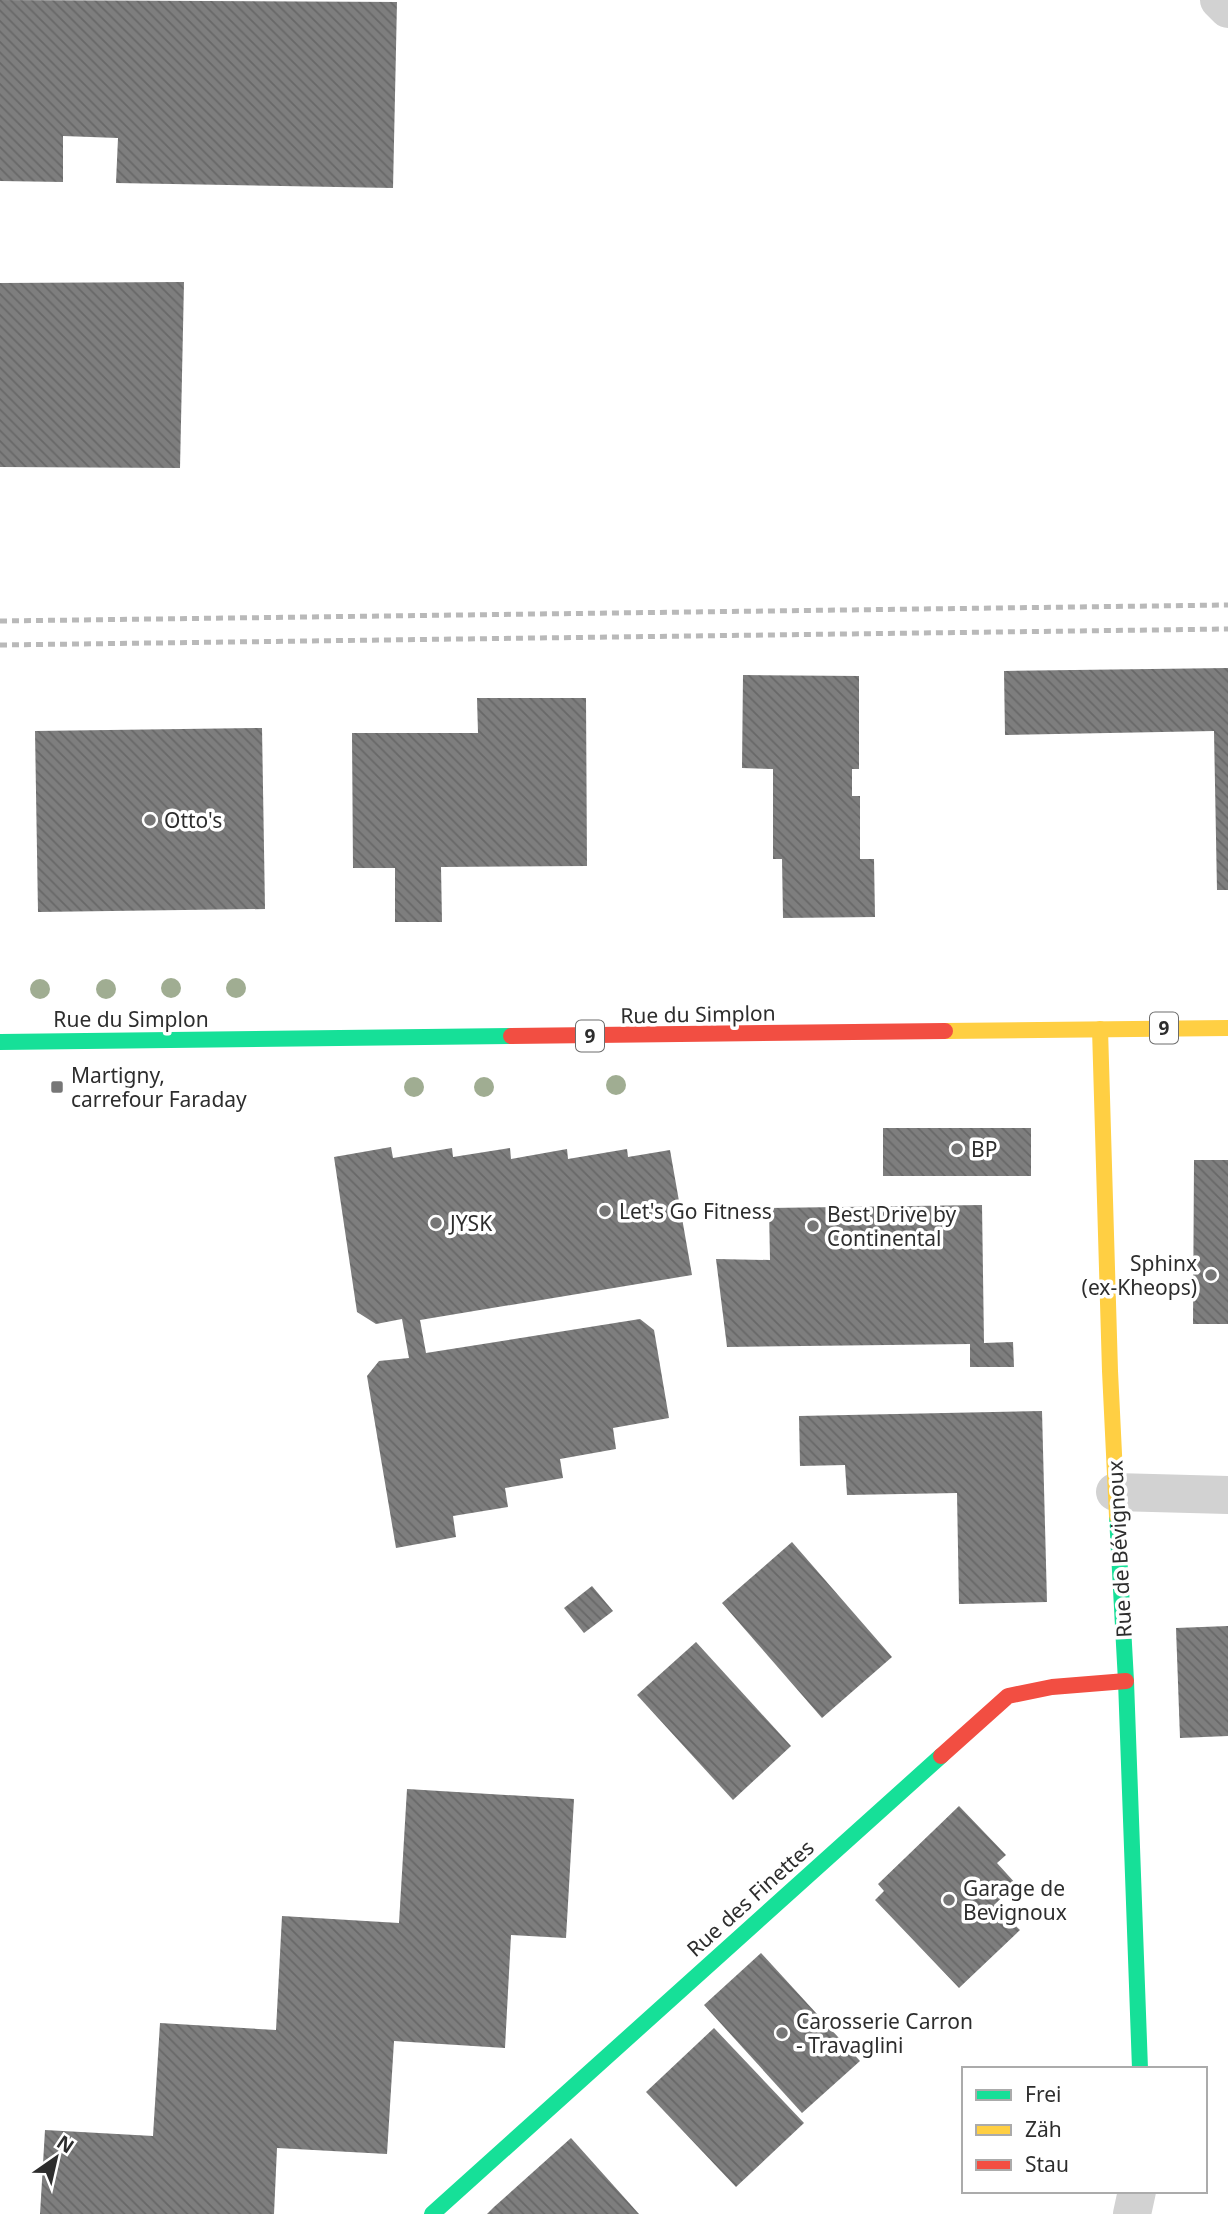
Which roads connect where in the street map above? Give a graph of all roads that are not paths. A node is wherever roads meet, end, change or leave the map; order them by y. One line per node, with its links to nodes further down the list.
1 (1219, 0): 2 (street)
2 (1228, 9)
3 (1228, 1028): 4 (street, Rue du Simplon / 9)
4 (1100, 1029): 5 (street, Rue du Simplon / 9); 6 (street, Rue de Bévignoux)
5 (0, 1041)
6 (1115, 1492): 7 (street); 8 (street, Rue de Bévignoux)
7 (1228, 1495)
8 (1126, 1681): 9 (street, Rue de Bévignoux); 11 (street, Rue des Finettes)
9 (1140, 2067)
10 (1137, 2193): 12 (street)
11 (432, 2214)
12 (1132, 2214)

